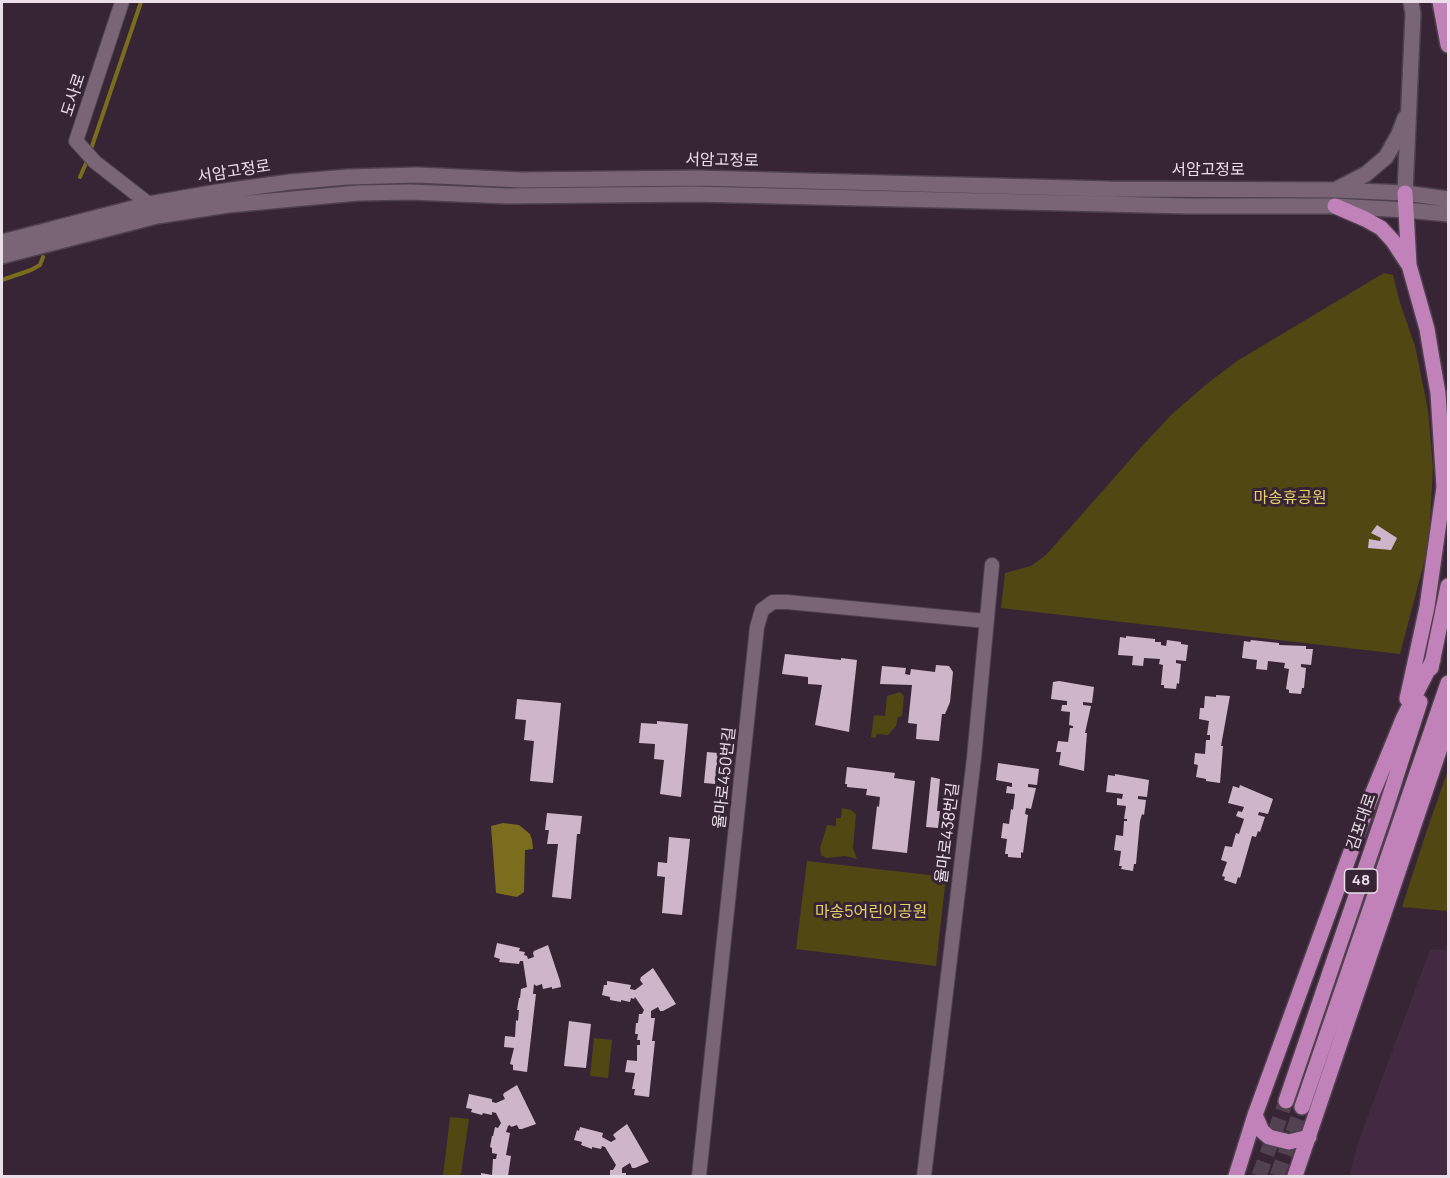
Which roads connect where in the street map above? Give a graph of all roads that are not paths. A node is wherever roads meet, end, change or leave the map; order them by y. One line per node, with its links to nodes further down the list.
1 (122, 2): 9 (street, 도사로)
2 (1411, 2): 5 (main road)
3 (1440, 2): 4 (main road)
4 (1449, 45)
5 (1410, 104): 6 (main road); 7 (main road)
6 (1335, 189): 7 (main road, 서암고정로); 9 (main road, 서암고정로)
7 (1405, 193): 8 (main road, 서암고정로); 11 (main road)
8 (1449, 199)
9 (149, 204): 13 (main road, 서암고정로)
10 (1335, 206): 11 (main road, 서암고정로); 14 (main road, 서암고정로); 15 (main road)
11 (1406, 210): 12 (main road, 서암고정로); 15 (main road)
12 (1449, 214)
13 (2, 242)
14 (2, 256)
15 (1409, 265): 22 (main road)
16 (992, 565): 18 (street, 율마로438번길)
17 (1449, 586): 19 (main road, 김포대로 / 48)
18 (986, 621): 27 (street, 율마로450번길); 28 (street, 율마로438번길)
19 (1433, 660): 22 (main road); 23 (main road, 김포대로 / 48)
20 (1449, 683): 24 (main road, 48)
21 (1449, 703): 26 (main road)
22 (1403, 719): 25 (main road)
23 (1286, 1101)
24 (1302, 1107)
25 (1255, 1115): 26 (main road); 29 (main road)
26 (1309, 1137): 30 (main road)
27 (699, 1176)
28 (924, 1176)
29 (1236, 1176)
30 (1295, 1176)

